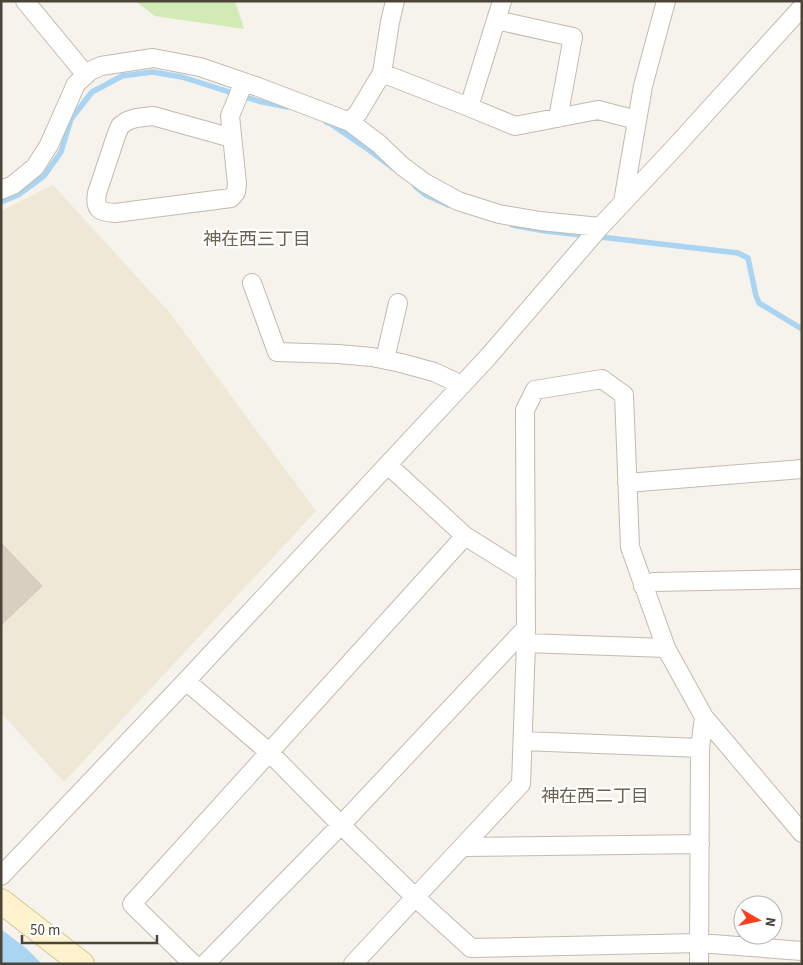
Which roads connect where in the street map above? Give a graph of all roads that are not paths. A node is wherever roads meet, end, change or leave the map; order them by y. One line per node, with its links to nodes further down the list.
1 (24, 1): 8 (street)
2 (395, 1): 7 (street)
3 (502, 1): 6 (street)
4 (666, 1): 12 (street)
5 (802, 7): 16 (street)
6 (496, 20): 10 (street); 11 (street)
7 (382, 73): 10 (street); 13 (street)
8 (86, 75): 9 (street); 15 (street)
9 (241, 90): 13 (street); 14 (street)
10 (469, 107): 11 (street)
11 (558, 118): 12 (street)
12 (637, 120): 16 (street)
13 (350, 122): 17 (street)
14 (232, 138): 14 (street)
15 (1, 190)
16 (623, 202): 17 (street)
17 (600, 228): 21 (street)
18 (252, 283): 20 (street)
19 (398, 303): 20 (street)
20 (384, 360): 21 (street)
21 (462, 386): 22 (street)
22 (388, 465): 25 (street); 31 (street)
23 (802, 469): 24 (street)
24 (627, 483): 26 (street); 28 (street)
25 (465, 536): 26 (street); 35 (street)
26 (526, 574): 29 (street)
27 (802, 579): 28 (street)
28 (643, 586): 30 (street)
29 (526, 636): 30 (street); 33 (street); 36 (street)
30 (666, 648): 32 (street)
31 (186, 681): 35 (street); 40 (street)
32 (704, 718): 34 (street); 37 (street)
33 (523, 741): 34 (street); 39 (street)
34 (700, 748): 38 (street)
35 (270, 753): 36 (street); 48 (street)
36 (341, 825): 41 (street); 49 (street)
37 (802, 833)
38 (700, 844): 39 (street); 44 (street)
39 (463, 847): 41 (street)
40 (1, 876)
41 (416, 898): 45 (street); 50 (street)
42 (1, 901): 47 (main road)
43 (802, 939): 46 (street)
44 (700, 944): 45 (street); 46 (street); 52 (street)
45 (471, 948): 51 (street)
46 (801, 951): 53 (street)
47 (82, 964)
48 (194, 964)
49 (205, 964)
50 (353, 964)
51 (486, 964)
52 (699, 964)
53 (801, 964)

